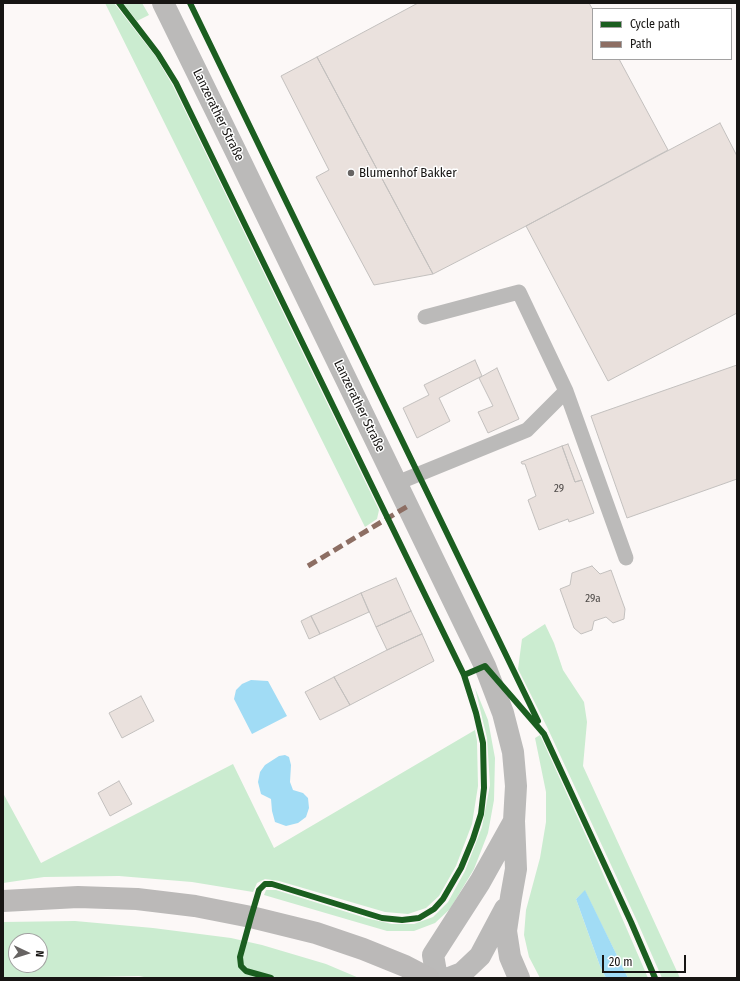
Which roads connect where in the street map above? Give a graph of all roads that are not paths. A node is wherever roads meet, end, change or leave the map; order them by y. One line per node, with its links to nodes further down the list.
1 (163, 3): 4 (street, Lanzerather Straße)
2 (425, 317): 3 (lane)
3 (566, 391): 4 (lane); 5 (lane)
4 (397, 483): 6 (street, Lanzerather Straße)
5 (626, 558)
6 (514, 821): 7 (street, Lanzerather Straße); 10 (street)
7 (511, 897): 11 (street); 12 (street, Lanzerather Straße)
8 (3, 901): 9 (main road)
9 (428, 978)
10 (436, 978)
11 (448, 978)
12 (518, 978)

